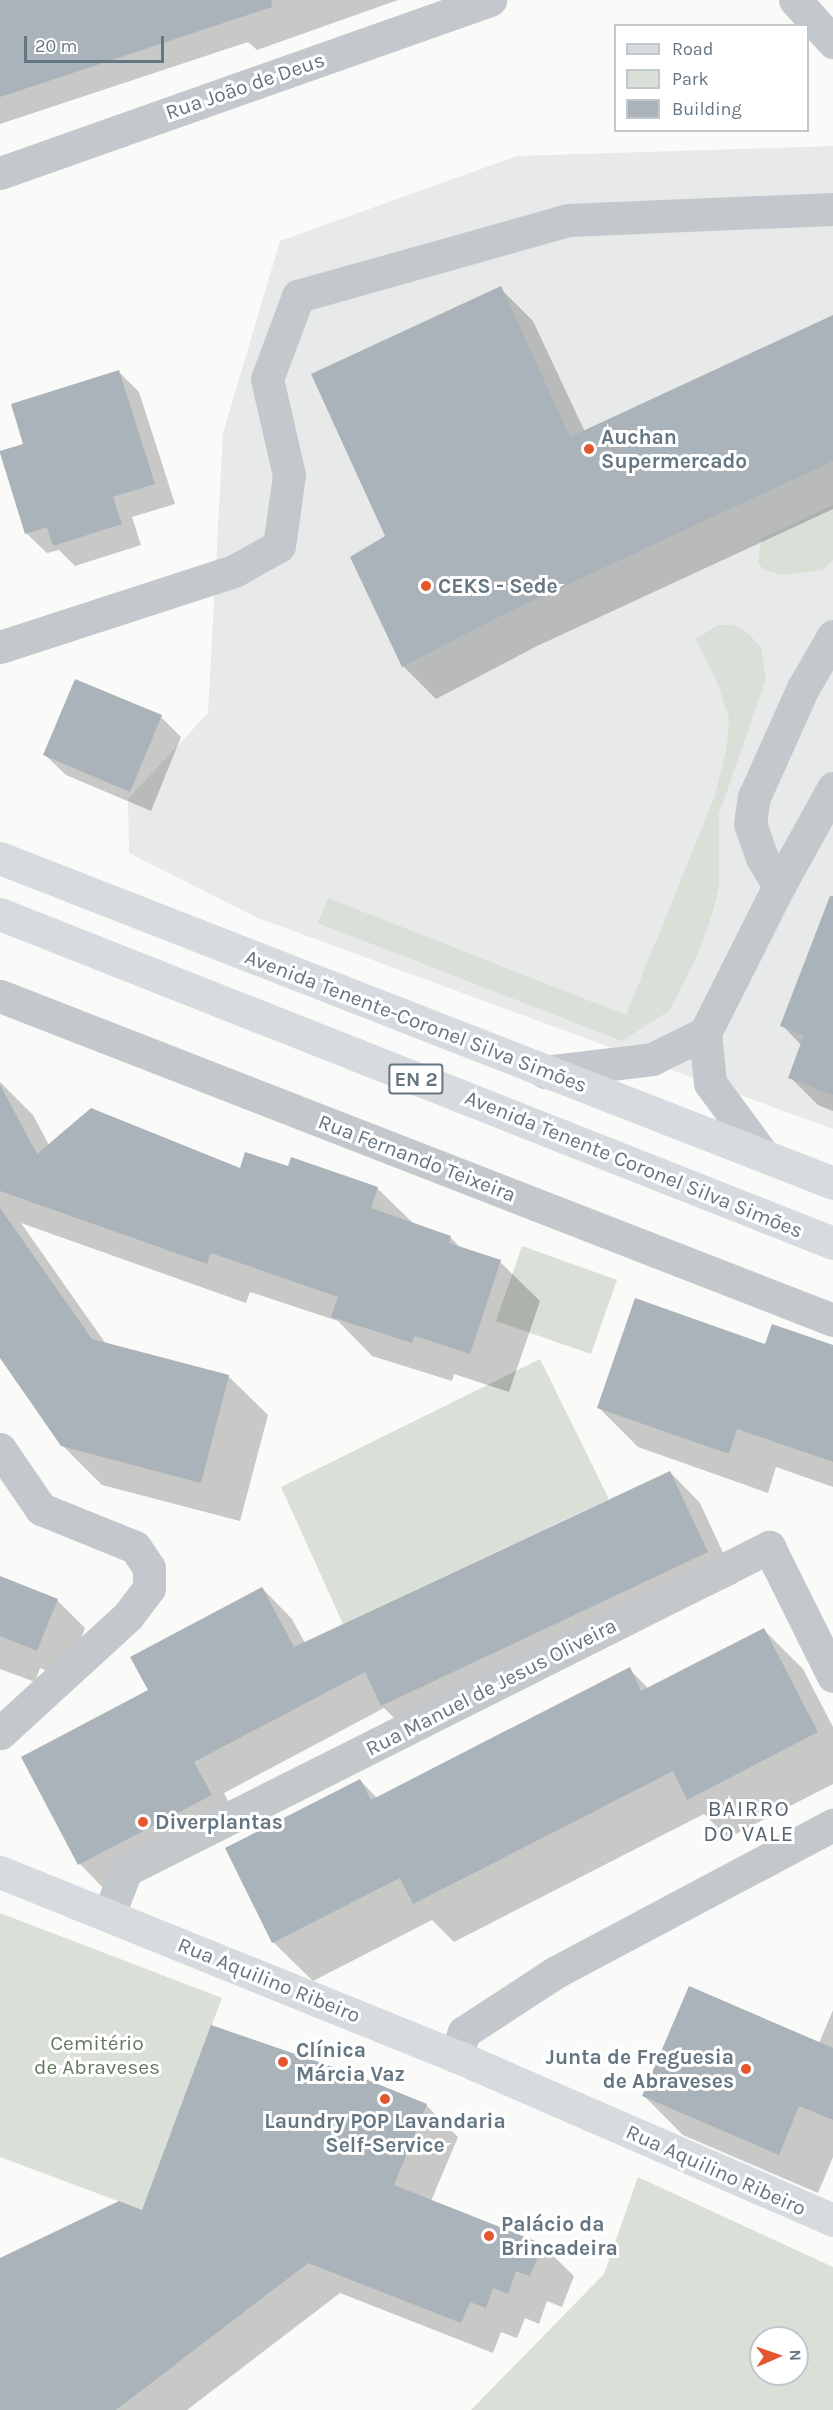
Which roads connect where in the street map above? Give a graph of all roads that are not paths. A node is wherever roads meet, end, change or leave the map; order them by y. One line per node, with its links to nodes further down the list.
1 (490, 0): 4 (street, Rua João de Deus)
2 (795, 0): 3 (street)
3 (833, 42)
4 (0, 173)
5 (833, 209): 7 (street)
6 (833, 636): 10 (street)
7 (0, 647)
8 (833, 788): 10 (street)
9 (0, 858): 14 (main road, Avenida Tenente-Coronel Silva Simões / EN 2)
10 (779, 886): 13 (street)
11 (0, 914): 17 (main road, Avenida Tenente Coronel Silva Simões / EN 2)
12 (0, 996): 18 (street, Rua Fernando Teixeira)
13 (705, 1033): 14 (street); 15 (street)
14 (545, 1072): 15 (main road, Avenida Tenente-Coronel Silva Simões / EN 2)
15 (763, 1155): 16 (main road, Avenida Tenente-Coronel Silva Simões / EN 2)
16 (833, 1183)
17 (833, 1242)
18 (833, 1320)
19 (0, 1449): 21 (street)
20 (833, 1676): 24 (street, Rua Manuel de Jesus Oliveira)
21 (0, 1733)
22 (833, 1825): 25 (street)
23 (0, 1872): 24 (main road, Rua Aquilino Ribeiro)
24 (109, 1914): 25 (main road, Rua Aquilino Ribeiro)
25 (456, 2056): 26 (main road, Rua Aquilino Ribeiro)
26 (833, 2220)

